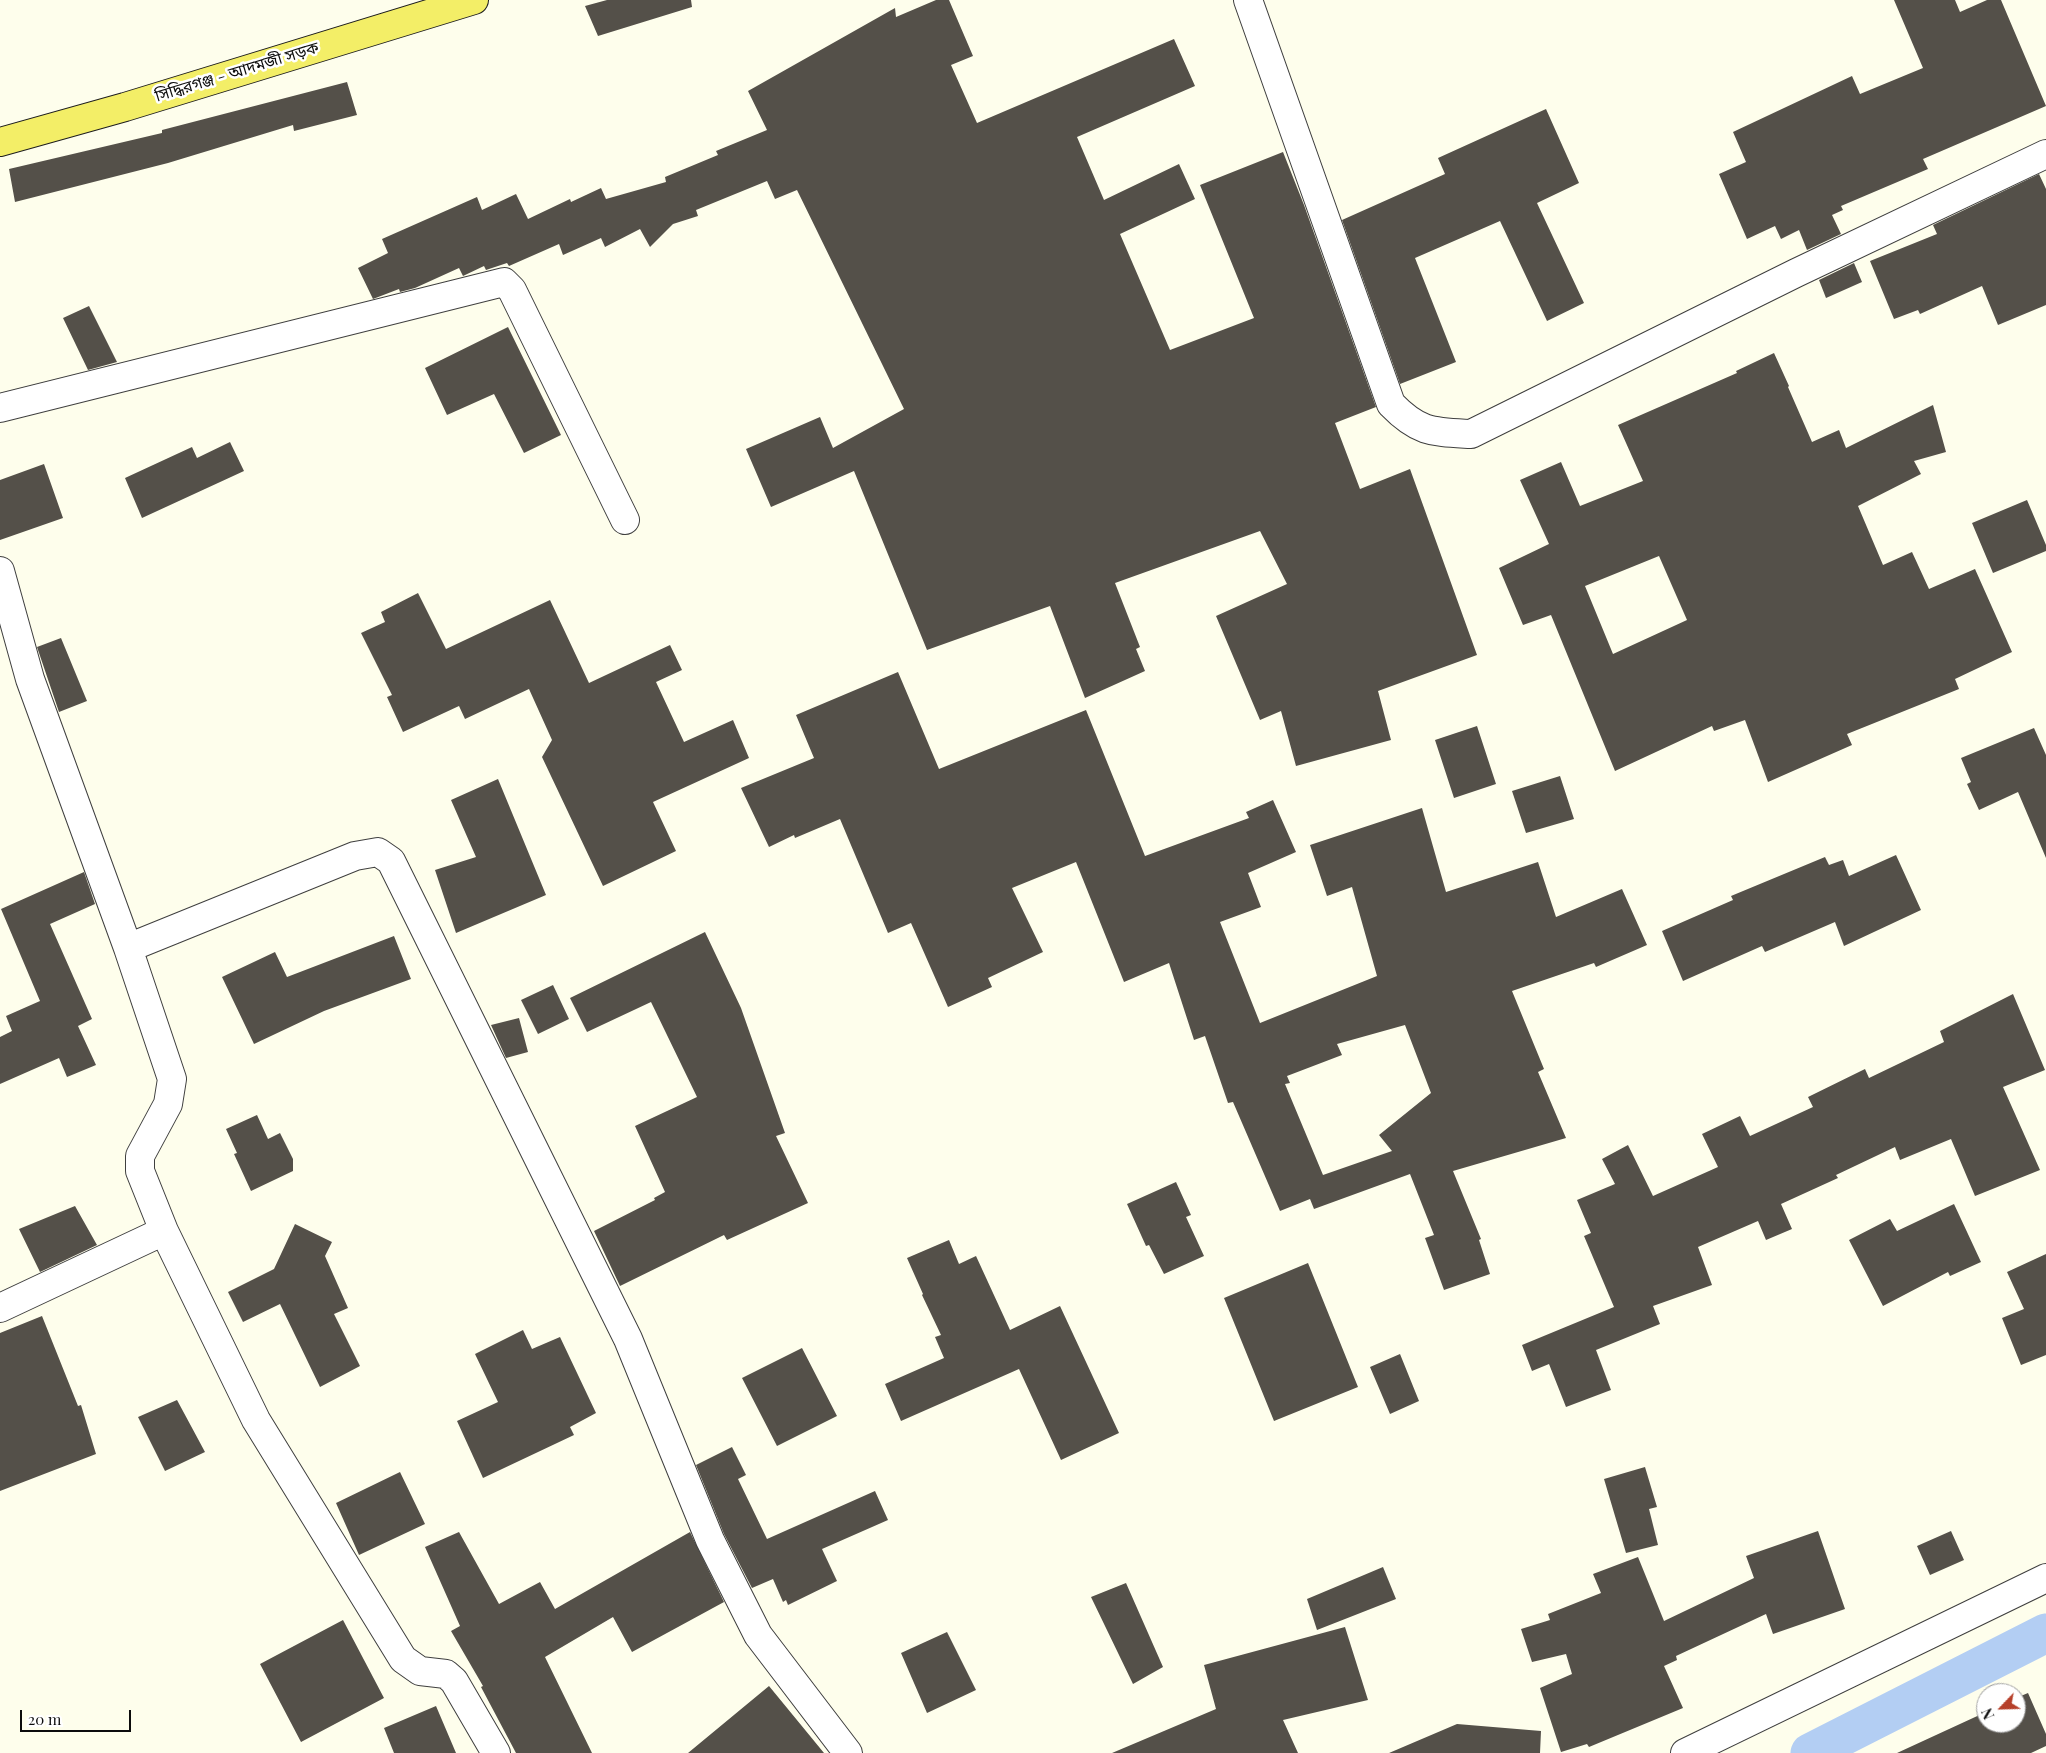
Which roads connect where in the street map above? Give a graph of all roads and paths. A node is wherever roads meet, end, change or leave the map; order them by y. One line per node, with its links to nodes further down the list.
1 (474, 0): 3 (main road, সিদ্ধিরগঞ্জ - আদমজী সড়ক)
2 (1248, 0): 4 (street)
3 (0, 142)
4 (2046, 154)
5 (0, 408): 6 (street)
6 (625, 520)
7 (0, 571): 8 (street)
8 (128, 948): 9 (street); 13 (street)
9 (164, 1231): 10 (street); 12 (street)
10 (0, 1308)
11 (2046, 1578): 14 (street)
12 (496, 1753)
13 (848, 1753)
14 (1686, 1753)

